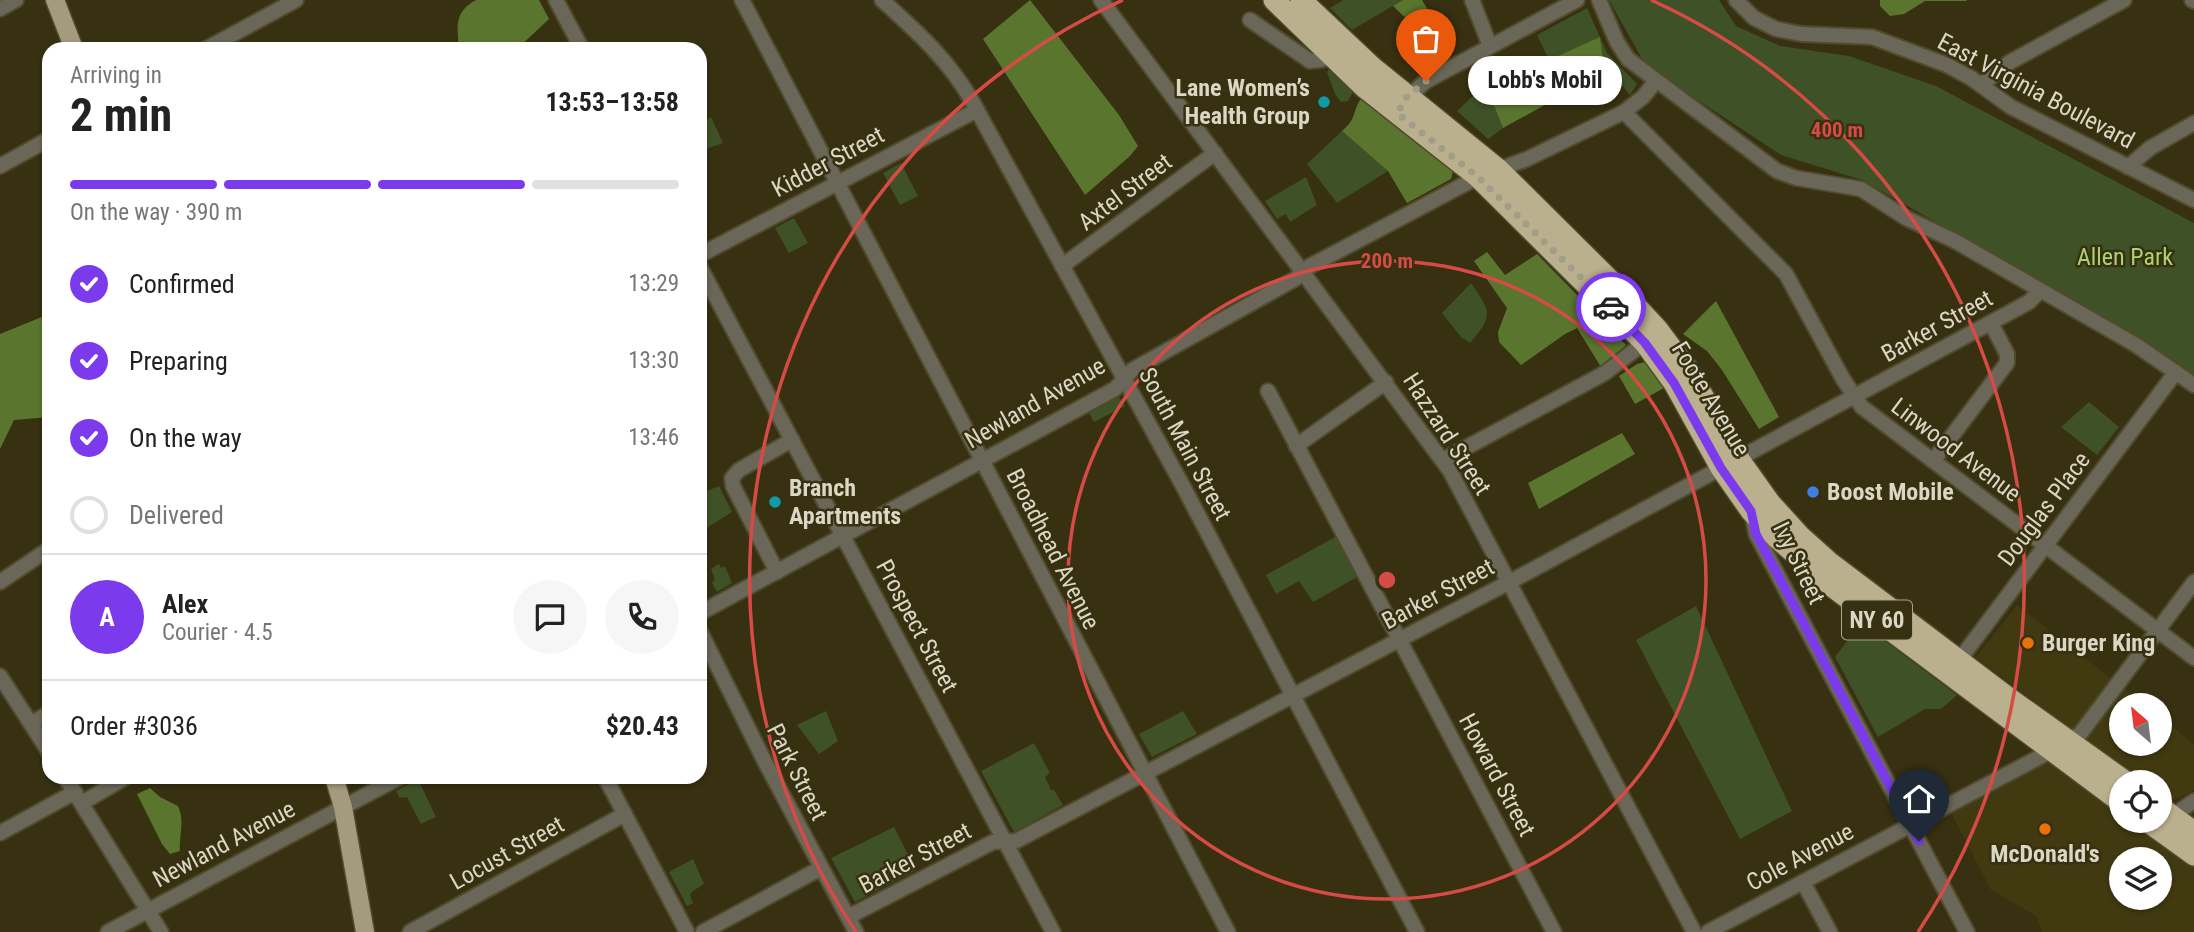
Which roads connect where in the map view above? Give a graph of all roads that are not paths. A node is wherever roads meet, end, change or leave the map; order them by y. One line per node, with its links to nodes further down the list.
1 (16, 0): 15 (street)
2 (55, 0): 17 (main road)
3 (296, 0): 18 (street)
4 (556, 0): 19 (street)
5 (742, 0): 34 (street, Broadhead Avenue)
6 (882, 0): 25 (street, South Main Street)
7 (1101, 0): 29 (street, Hazzard Street)
8 (1274, 0): 21 (highway, Foote Avenue / NY 60)
9 (1301, 0): 21 (highway, Foote Avenue / NY 60)
10 (1472, 0): 20 (street)
11 (1577, 0): 20 (street)
12 (1599, 0): 22 (street)
13 (1736, 0): 23 (street, East Virginia Boulevard)
14 (2124, 0): 23 (street)
15 (0, 9)
16 (1250, 20): 21 (street)
17 (71, 42)
18 (219, 42)
19 (578, 42)
20 (1490, 46): 24 (street)
21 (1334, 47): 24 (highway, Foote Avenue / NY 60)
22 (1656, 80): 26 (street, Newland Avenue); 40 (street)
23 (1981, 85): 31 (street, East Virginia Boulevard)
24 (1402, 105): 32 (highway, Foote Avenue / NY 60); 33 (highway, Foote Avenue / NY 60)
25 (978, 110): 34 (street, Kidder Street); 37 (street, South Main Street)
26 (1624, 112): 32 (street, Newland Avenue); 48 (street, Linwood Avenue)
27 (2194, 122): 31 (street)
28 (42, 143): 30 (street)
29 (1215, 153): 37 (street, Axtel Street); 38 (street, Hazzard Street)
30 (0, 166)
31 (2128, 167): 35 (street, East Virginia Boulevard)
32 (1499, 170): 33 (street, Newland Avenue); 42 (highway, Foote Avenue / NY 60)
33 (1478, 177): 38 (street, Newland Avenue); 42 (highway, Foote Avenue / NY 60)
34 (837, 183): 36 (street, Kidder Street); 51 (street, Broadhead Avenue)
35 (2194, 200)
36 (707, 251)
37 (1062, 266): 44 (street, South Main Street)
38 (1303, 271): 44 (street, Newland Avenue); 45 (street, Hazzard Street)
39 (707, 280): 49 (street, Prospect Street)
40 (2040, 291): 41 (street, Barker Street); 43 (street)
41 (1991, 323): 48 (street, Barker Street); 53 (street)
42 (1652, 337): 52 (street); 54 (highway, Foote Avenue / NY 60)
43 (2176, 372): 46 (street); 57 (street, Douglas Place)
44 (1124, 378): 51 (street, Newland Avenue); 70 (street, South Main Street)
45 (1386, 382): 50 (street); 52 (street, Hazzard Street)
46 (2194, 385)
47 (1268, 391): 50 (street, Howard Street)
48 (1854, 397): 53 (street, Linwood Avenue); 54 (street, Barker Street)
49 (792, 440): 56 (street, Prospect Street); 59 (street)
50 (1296, 446): 65 (street, Howard Street)
51 (982, 460): 56 (street, Newland Avenue); 75 (street, Broadhead Avenue)
52 (1443, 460): 61 (street, Hazzard Street)
53 (1933, 461): 57 (street, Linwood Avenue)
54 (1730, 463): 55 (highway, Foote Avenue / NY 60); 61 (street, Barker Street); 68 (highway, Foote Avenue / NY 60)
55 (1751, 511): 68 (highway, Foote Avenue / NY 60); 89 (street, Ivy Street)
56 (844, 536): 59 (street, Newland Avenue); 93 (street, Prospect Street)
57 (2045, 545): 64 (street, Linwood Avenue); 68 (street, Douglas Place)
58 (42, 554): 60 (street)
59 (776, 572): 63 (street, Newland Avenue)
60 (0, 582)
61 (1508, 582): 65 (street, Barker Street); 110 (street, Hazzard Street)
62 (2194, 582): 64 (street, Cole Avenue)
63 (707, 609)
64 (2157, 631): 67 (street, Linwood Avenue); 74 (street, Cole Avenue)
65 (1400, 640): 70 (street, Barker Street); 109 (street, Howard Street)
66 (707, 645): 95 (street, Park Street)
67 (2194, 658)
68 (1954, 667): 74 (highway, Foote Avenue / NY 60)
69 (0, 676): 72 (street)
70 (1292, 695): 75 (street, Barker Street); 108 (street, South Main Street)
71 (42, 718): 72 (street)
72 (32, 724): 73 (street)
73 (42, 740)
74 (2060, 746): 76 (highway, Foote Avenue / NY 60); 82 (highway, Foote Avenue / NY 60); 89 (street, Cole Avenue)
75 (1144, 773): 93 (street, Barker Street); 107 (street, Broadhead Avenue)
76 (2109, 773)
77 (69, 784): 83 (street)
78 (110, 784): 83 (street)
79 (336, 784): 85 (main road)
80 (386, 784): 85 (street, Newland Avenue)
81 (609, 784): 87 (street)
82 (2109, 791)
83 (78, 798): 92 (street); 97 (street)
84 (2194, 801): 86 (street)
85 (342, 807): 97 (street, Newland Avenue); 101 (main road)
86 (2172, 812)
87 (625, 814): 102 (street, Locust Street); 103 (street)
88 (2172, 823): 91 (highway)
89 (1910, 825): 96 (street, Cole Avenue); 113 (street, Ivy Street)
90 (2172, 832): 94 (highway)
91 (2194, 832)
92 (0, 833)
93 (1005, 841): 98 (street, Barker Street); 106 (street, Prospect Street)
94 (2194, 855)
95 (821, 868): 98 (street, Park Street); 104 (street)
96 (1803, 882): 111 (street, Cole Avenue); 112 (street)
97 (148, 910): 99 (street, Newland Avenue); 100 (street)
98 (849, 918): 105 (street, Park Street)
99 (108, 932)
100 (161, 932)
101 (365, 932)
102 (410, 932)
103 (687, 932)
104 (703, 932)
105 (856, 932)
106 (1053, 932)
107 (1228, 932)
108 (1417, 932)
109 (1554, 932)
110 (1694, 932)
111 (1708, 932)
112 (1830, 932)
113 (1967, 932)

